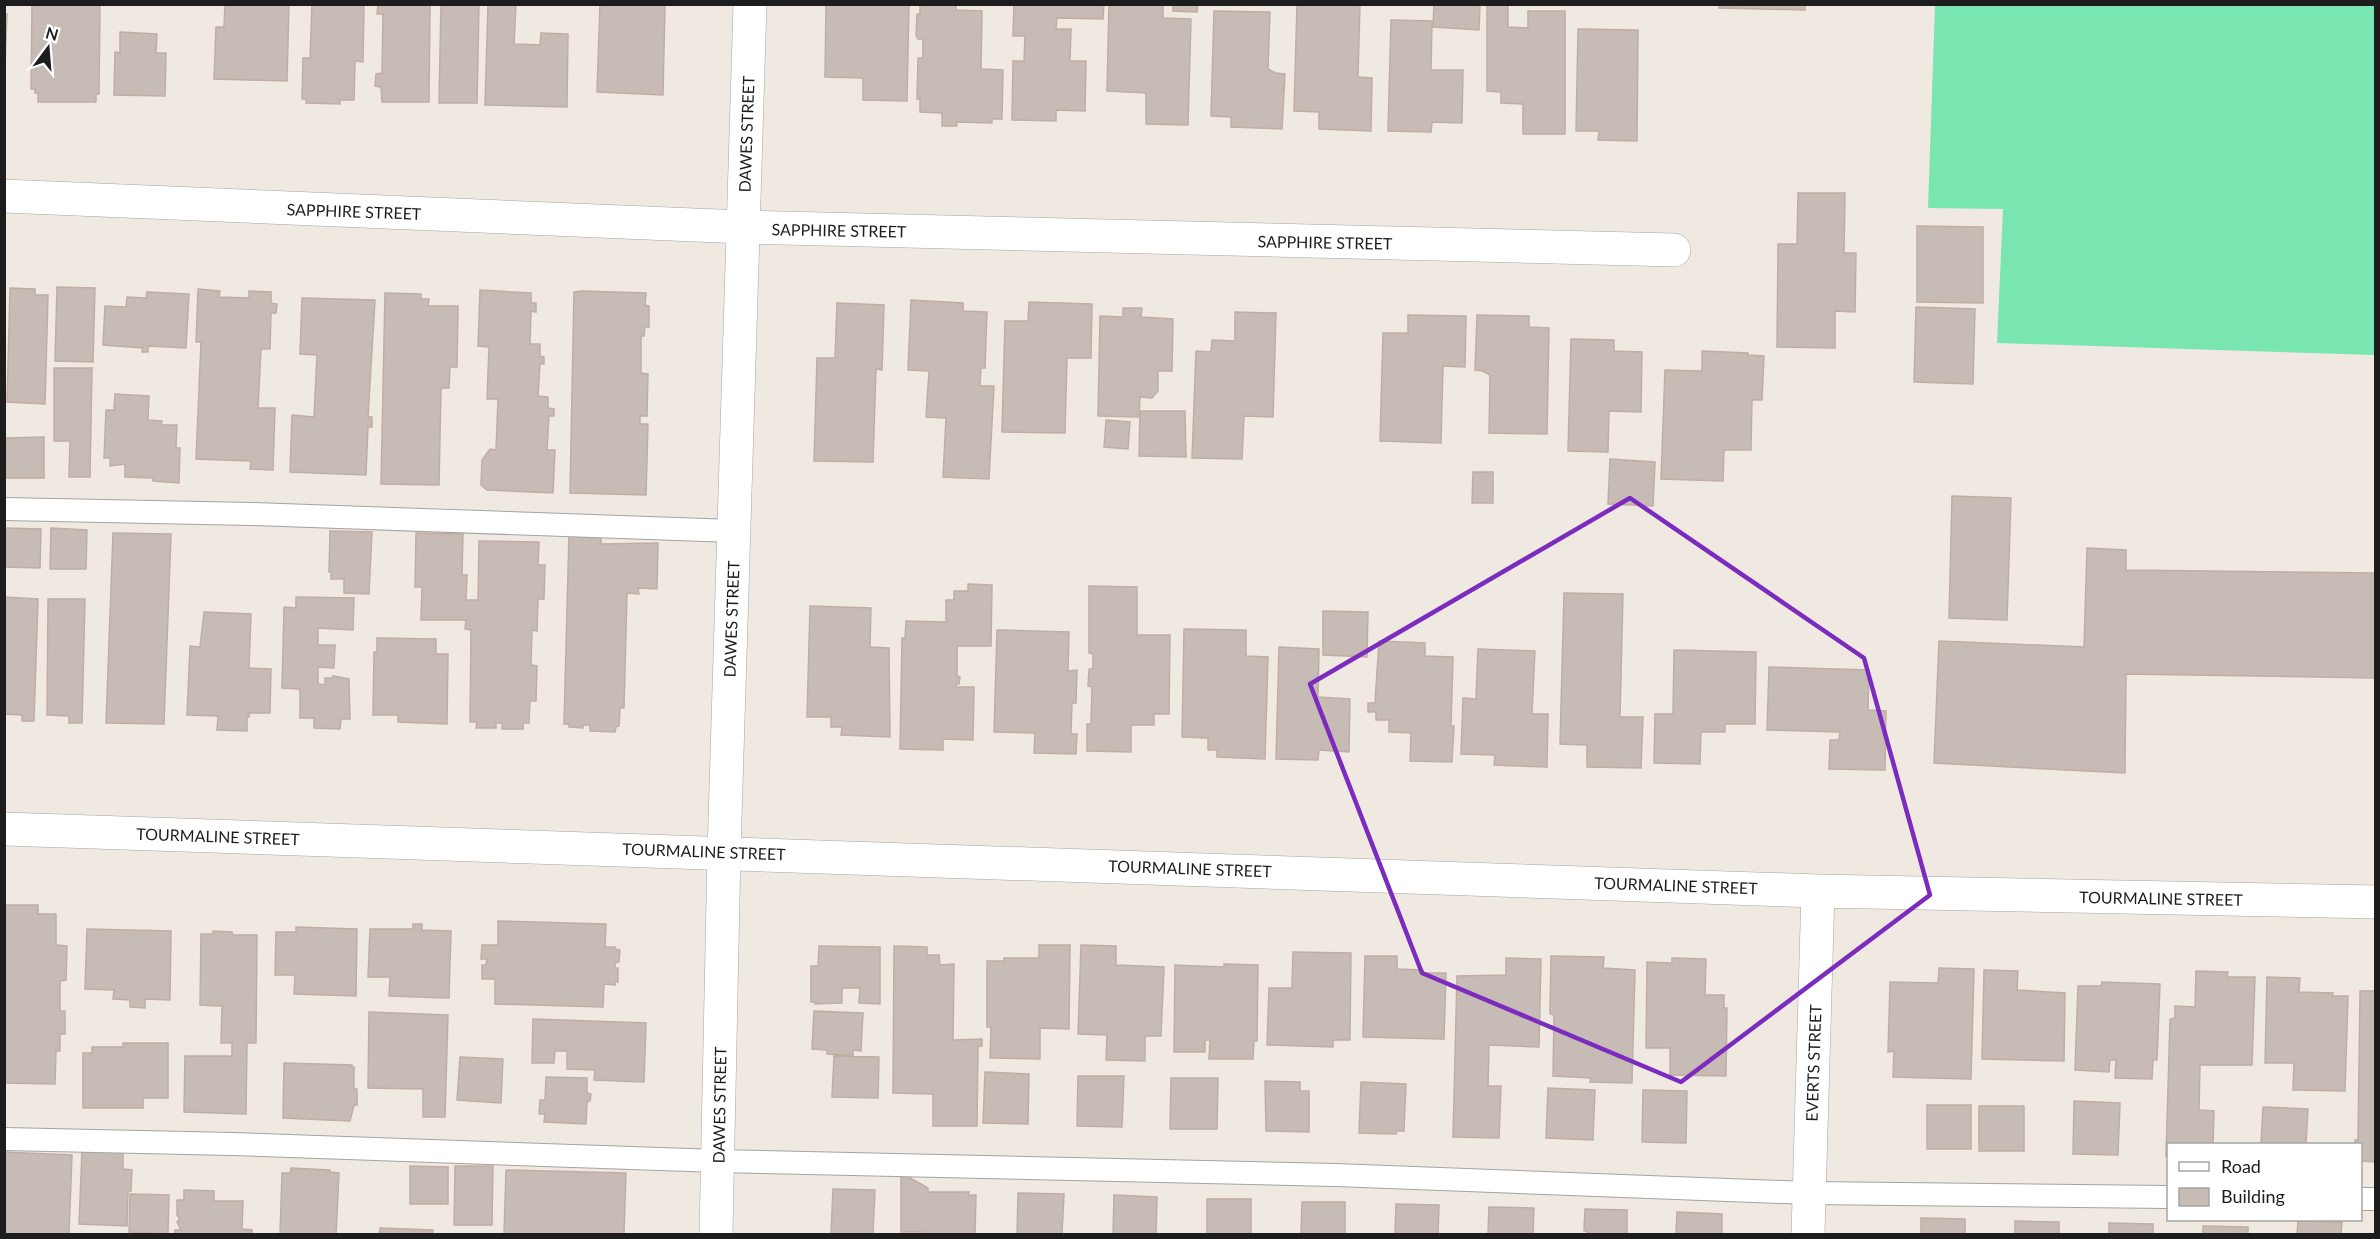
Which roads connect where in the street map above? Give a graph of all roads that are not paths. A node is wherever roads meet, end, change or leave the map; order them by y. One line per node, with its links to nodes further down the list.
1 (750, 4): 3 (street, DAWES STREET)
2 (4, 196): 3 (street, SAPPHIRE STREET)
3 (743, 227): 4 (street, SAPPHIRE STREET); 6 (street, DAWES STREET)
4 (1674, 250)
5 (4, 509): 6 (lane)
6 (733, 531): 8 (street, DAWES STREET)
7 (4, 829): 8 (street, TOURMALINE STREET)
8 (724, 852): 9 (street, TOURMALINE STREET); 12 (street, DAWES STREET)
9 (1818, 891): 10 (street, TOURMALINE STREET); 13 (street, EVERTS STREET)
10 (2376, 902)
11 (4, 1139): 12 (lane)
12 (718, 1161): 13 (lane); 15 (street, DAWES STREET)
13 (1809, 1193): 14 (lane); 16 (street, EVERTS STREET)
14 (2167, 1197)
15 (716, 1234)
16 (1808, 1234)

